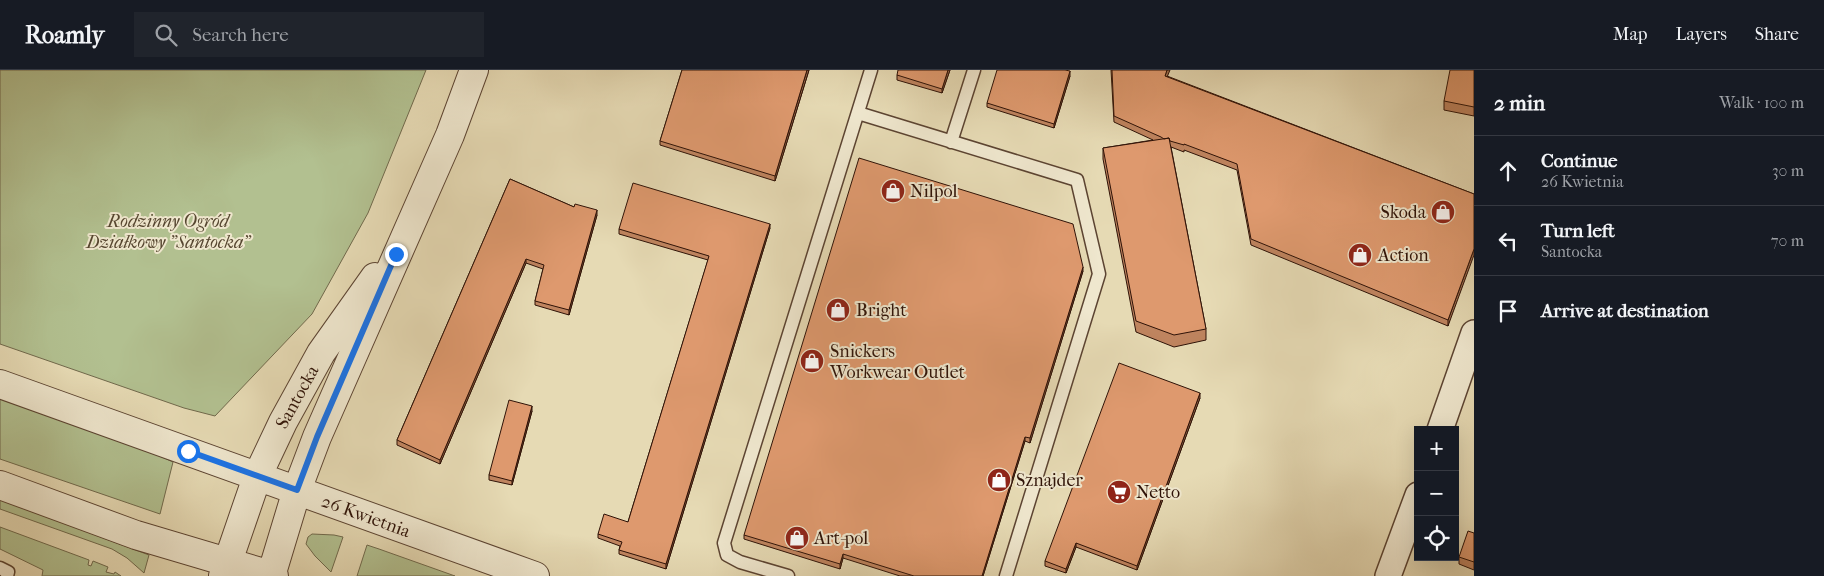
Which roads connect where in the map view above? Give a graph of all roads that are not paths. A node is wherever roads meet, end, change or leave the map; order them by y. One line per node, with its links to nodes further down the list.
1 (474, 70): 6 (street, Santocka)
2 (871, 70): 4 (lane)
3 (974, 70): 5 (lane)
4 (858, 113): 5 (lane); 19 (lane)
5 (951, 142): 20 (lane)
6 (405, 234): 10 (street, Santocka); 12 (street, Santocka)
7 (1474, 333): 9 (street)
8 (0, 384): 10 (street, 26 Kwietnia)
9 (1441, 426)
10 (258, 476): 12 (street, 26 Kwietnia); 15 (street, Santocka)
11 (0, 485): 15 (street)
12 (297, 490): 17 (street, Santocka); 18 (street, 26 Kwietnia)
13 (1414, 506): 21 (street)
14 (0, 568): 16 (lane)
15 (225, 569): 17 (street)
16 (7, 576)
17 (272, 576)
18 (535, 576)
19 (788, 576)
20 (1006, 576)
21 (1388, 576)

